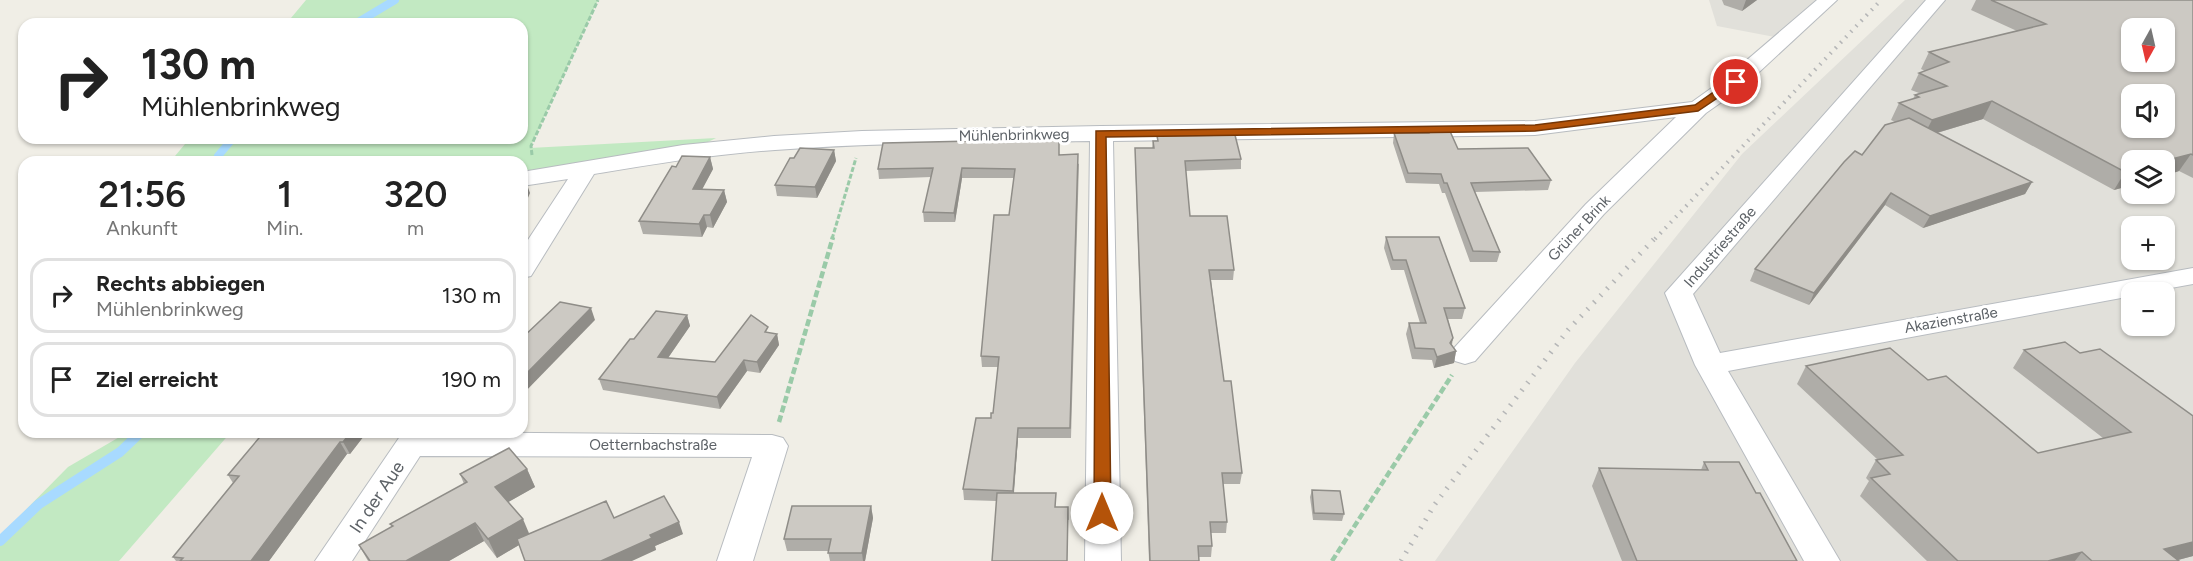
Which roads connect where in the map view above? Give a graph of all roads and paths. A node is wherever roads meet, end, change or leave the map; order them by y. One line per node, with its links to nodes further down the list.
1 (598, 0): 8 (path)
2 (1828, 0): 4 (street, Mühlenbrinkweg)
3 (1936, 0): 13 (street, Industriestraße)
4 (1698, 108): 5 (street, Mühlenbrinkweg); 12 (street, Grüner Brink)
5 (1101, 133): 6 (street, Mühlenbrinkweg); 18 (street)
6 (862, 138): 7 (street, Mühlenbrinkweg); 15 (path)
7 (585, 170): 9 (street, Mühlenbrinkweg); 10 (street)
8 (528, 178)
9 (528, 179)
10 (528, 260)
11 (2193, 276): 13 (street, Akazienstraße)
12 (1465, 354): 19 (path)
13 (1710, 364): 20 (street, Industriestraße)
14 (416, 438): 15 (street, Oetternbachstraße); 16 (street, In der Aue)
15 (772, 446): 17 (street)
16 (333, 561)
17 (735, 561)
18 (1102, 561)
19 (1332, 561)
20 (1822, 561)

